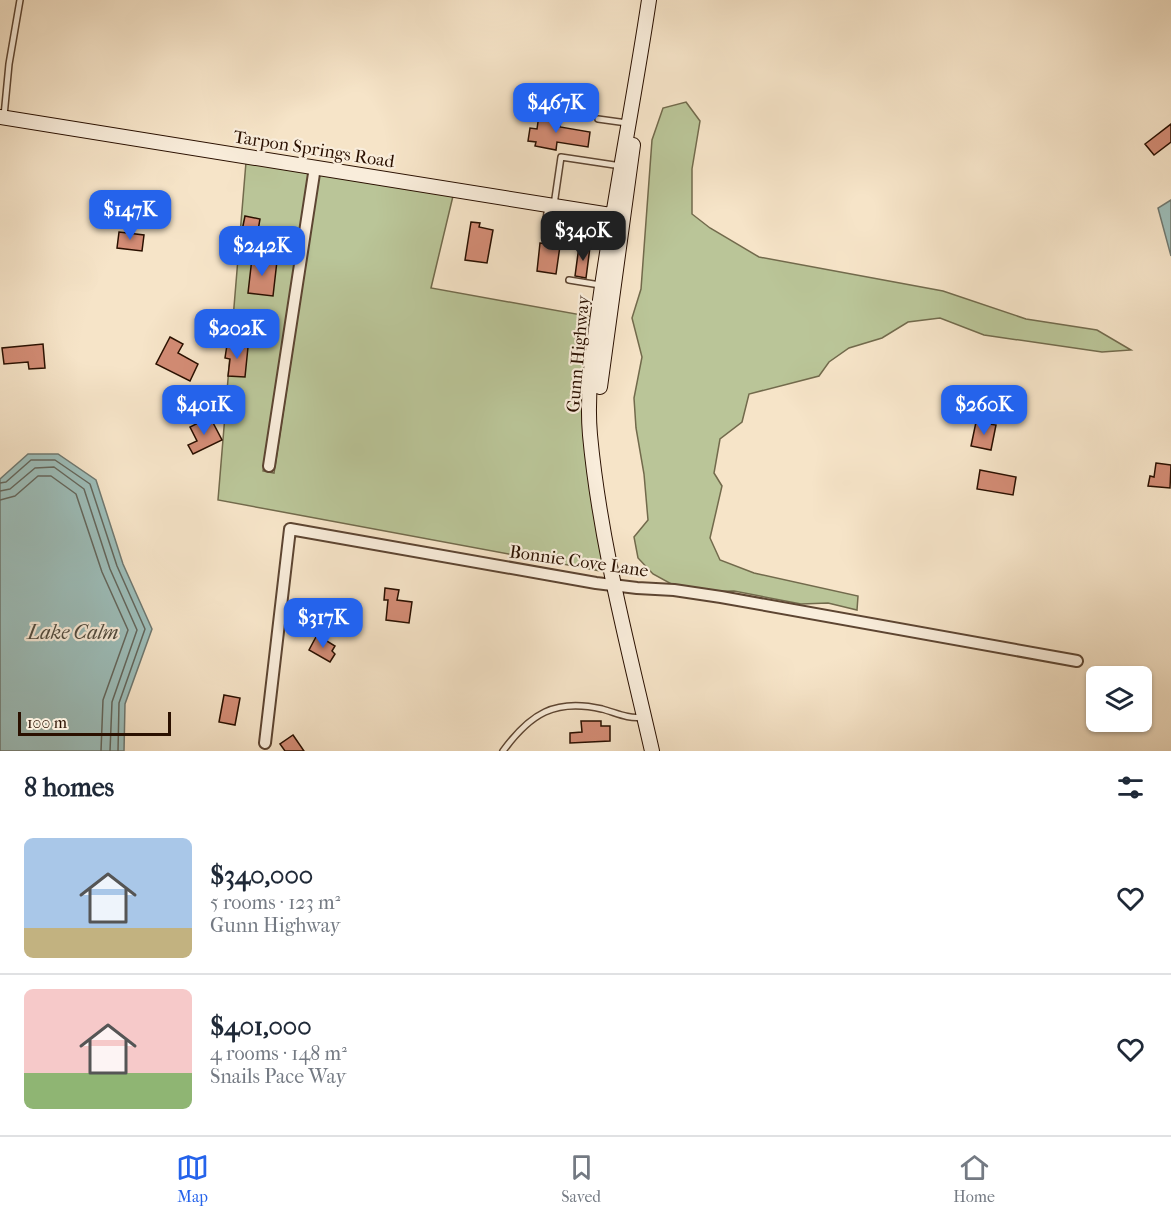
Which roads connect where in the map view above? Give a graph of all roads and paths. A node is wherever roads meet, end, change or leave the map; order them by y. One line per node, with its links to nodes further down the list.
1 (20, 0): 4 (lane)
2 (649, 0): 3 (main road, Gunn Highway)
3 (638, 74): 6 (main road, Gunn Highway); 10 (main road, Gunn Highway)
4 (2, 117): 8 (main road, Tarpon Springs Road)
5 (598, 118): 6 (lane)
6 (627, 123): 7 (main road, Gunn Highway)
7 (621, 166): 9 (lane); 10 (main road, Gunn Highway)
8 (315, 167): 9 (main road, Tarpon Springs Road); 17 (street)
9 (551, 205): 10 (main road, Tarpon Springs Road); 11 (lane)
10 (618, 216): 13 (main road, Gunn Highway); 16 (main road, Gunn Highway)
11 (545, 226)
12 (575, 240): 13 (lane)
13 (608, 245): 15 (main road, Gunn Highway)
14 (569, 280): 15 (lane)
15 (602, 285): 16 (main road, Gunn Highway)
16 (595, 461): 18 (main road, Gunn Highway)
17 (269, 466)
18 (614, 586): 19 (street, Bonnie Cove Lane); 20 (main road, Gunn Highway); 21 (street, Bonnie Cove Lane)
19 (1077, 661)
20 (644, 717): 22 (lane); 23 (main road, Gunn Highway)
21 (265, 743)
22 (503, 751)
23 (652, 751)

